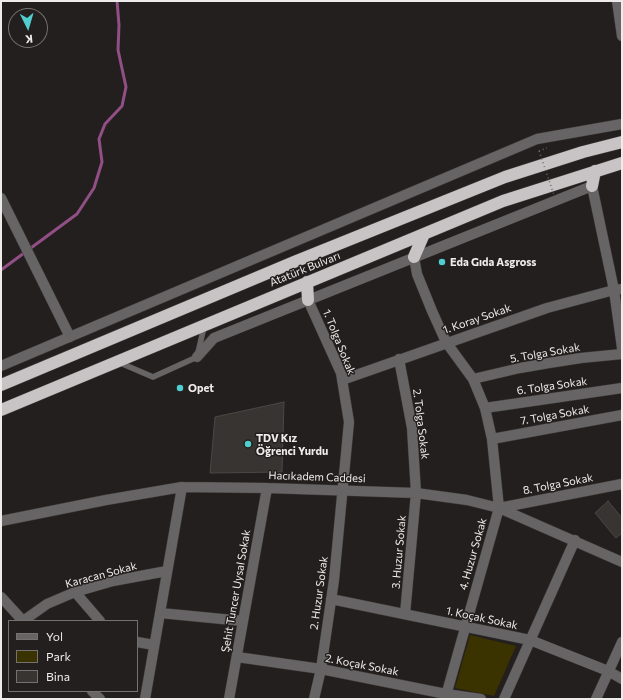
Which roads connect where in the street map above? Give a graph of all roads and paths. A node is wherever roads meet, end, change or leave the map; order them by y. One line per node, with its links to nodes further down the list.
1 (617, 1): 2 (street)
2 (622, 36)
3 (622, 124): 17 (street)
4 (622, 142): 27 (highway, Atatürk Bulvarı)
5 (539, 152): 9 (path, bridge)
6 (622, 163): 7 (highway, Atatürk Bulvarı)
7 (595, 170): 8 (highway); 11 (highway, Atatürk Bulvarı)
8 (592, 186): 12 (street); 14 (street)
9 (554, 194)
10 (1, 198): 17 (street)
11 (424, 234): 12 (highway); 13 (highway, Atatürk Bulvarı)
12 (414, 257): 15 (street); 18 (street)
13 (307, 282): 15 (highway); 16 (highway, Atatürk Bulvarı)
14 (618, 289): 18 (street, 1. Koray Sokak); 19 (street)
15 (308, 300): 21 (street); 26 (street, 1. Tolga Sokak)
16 (204, 325): 21 (lane); 23 (highway, Atatürk Bulvarı)
17 (70, 336): 24 (street)
18 (446, 342): 22 (street, 1. Koray Sokak); 25 (street)
19 (622, 348)
20 (622, 354): 25 (street, 5. Tolga Sokak)
21 (197, 357): 23 (lane)
22 (399, 359): 26 (street, 1. Koray Sokak); 37 (street, 2. Tolga Sokak)
23 (116, 361): 30 (highway, Atatürk Bulvarı)
24 (1, 366)
25 (473, 379): 29 (street)
26 (342, 380): 36 (street, 1. Tolga Sokak)
27 (1, 385)
28 (622, 388): 29 (street, 6. Tolga Sokak)
29 (485, 408): 32 (street)
30 (1, 410)
31 (622, 415): 32 (street, 7. Tolga Sokak)
32 (492, 439): 38 (street)
33 (622, 484): 38 (street, 8. Tolga Sokak)
34 (182, 487): 35 (street, Hacıkadem Caddesi); 39 (street, Hacıkadem Caddesi); 42 (street)
35 (267, 488): 36 (street, Hacıkadem Caddesi); 51 (street, Şehit Tuncer Uysal Sokak)
36 (342, 490): 37 (street, Hacıkadem Caddesi); 45 (street, 2. Huzur Sokak)
37 (416, 493): 38 (street, Hacıkadem Caddesi); 47 (street, 3. Huzur Sokak)
38 (498, 508): 40 (street, Hacıkadem Caddesi); 52 (street, 4. Huzur Sokak)
39 (1, 520)
40 (575, 540): 41 (street, Hacıkadem Caddesi); 53 (street)
41 (622, 562)
42 (167, 571): 43 (street, Karacan Sokak); 46 (street)
43 (75, 592): 49 (street, Karacan Sokak); 50 (street)
44 (1, 597): 48 (street)
45 (331, 600): 47 (street, 1. Koçak Sokak); 58 (street, 2. Huzur Sokak)
46 (160, 612): 51 (street); 56 (street)
47 (405, 614): 52 (street, 1. Koçak Sokak)
48 (22, 620)
49 (24, 620)
50 (99, 620)
51 (243, 621): 57 (street, Şehit Tuncer Uysal Sokak)
52 (465, 626): 53 (street, 1. Koçak Sokak); 61 (street, 4. Huzur Sokak)
53 (530, 640): 59 (street, 1. Koçak Sokak); 66 (street)
54 (138, 642): 56 (street)
55 (622, 642): 59 (street)
56 (154, 645): 62 (street)
57 (237, 657): 58 (street, 2. Koçak Sokak); 63 (street, Şehit Tuncer Uysal Sokak)
58 (321, 669): 61 (street, 2. Koçak Sokak); 64 (street, 2. Huzur Sokak)
59 (608, 671): 60 (street, 1. Koçak Sokak); 67 (street)
60 (622, 679)
61 (445, 696): 65 (street, 2. Koçak Sokak)
62 (144, 699)
63 (230, 699)
64 (314, 699)
65 (482, 699)
66 (504, 699)
67 (596, 699)

